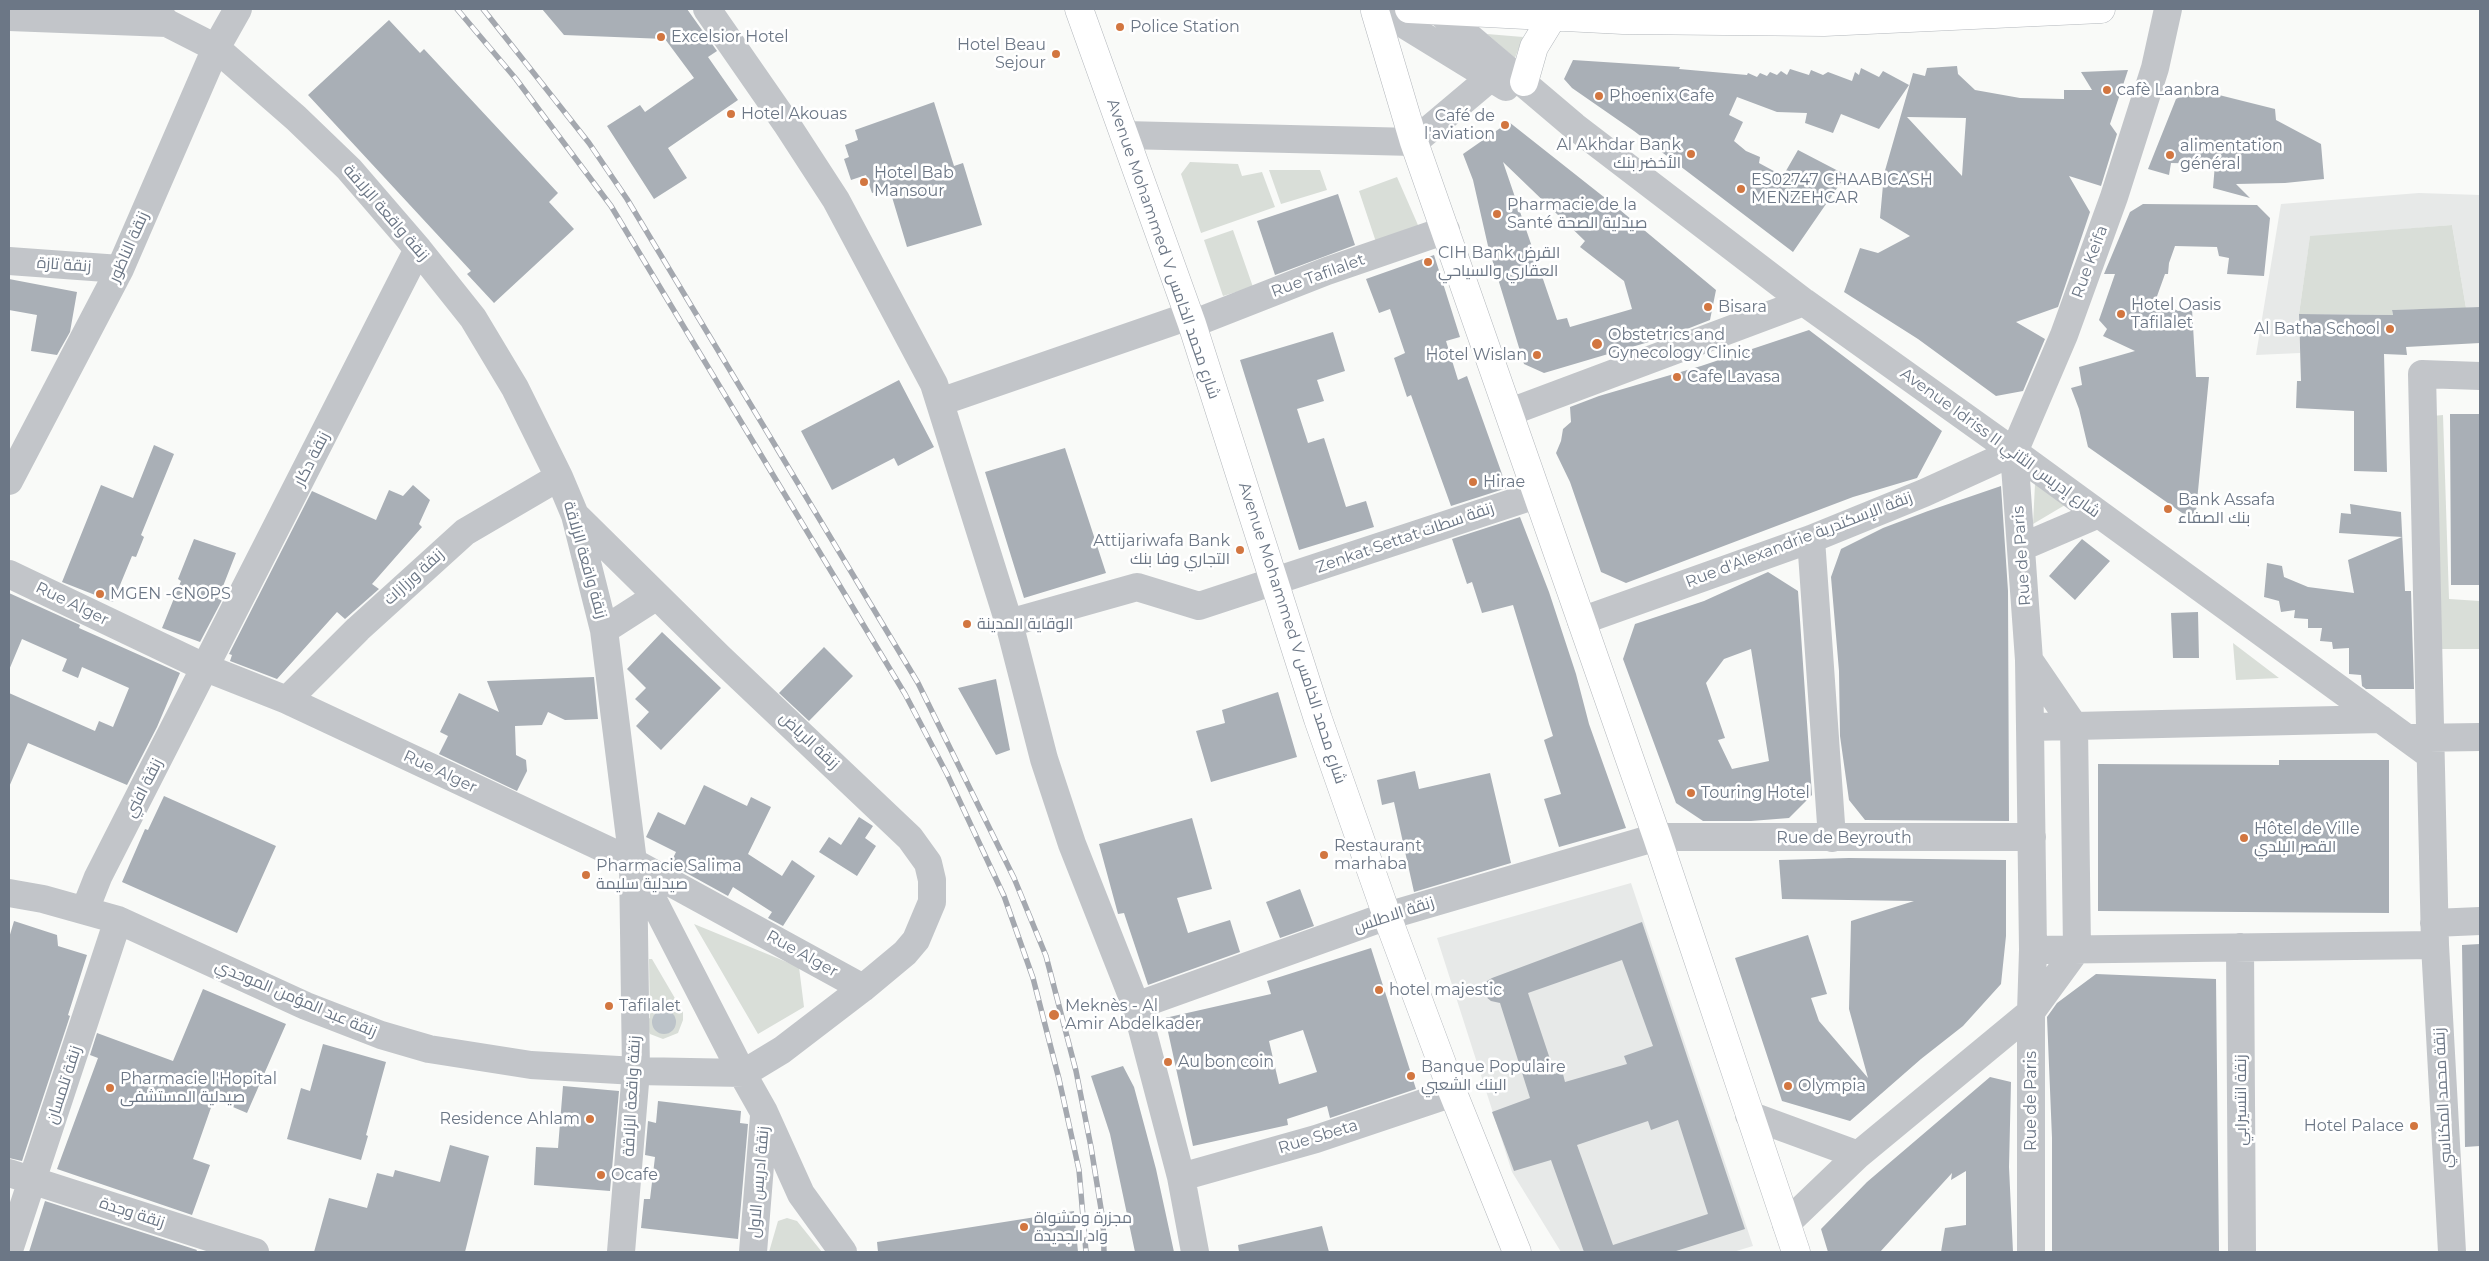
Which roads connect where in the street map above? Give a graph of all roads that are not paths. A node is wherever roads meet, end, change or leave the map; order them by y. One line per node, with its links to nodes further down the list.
1 (238, 9): 12 (street, زنقة الناظور)
2 (707, 9): 25 (street)
3 (1079, 9): 16 (main road, Avenue Mohammed V شارع محمد الخامس)
4 (1372, 9): 13 (street, Avenue Idriss II شارع إدريس الثاني); 17 (main road)
5 (1410, 9): 8 (main road)
6 (2101, 9): 11 (main road)
7 (2168, 9): 27 (street, Rue Keifa)
8 (1437, 10): 11 (main road); 14 (street, Avenue Idriss II شارع إدريس الثاني)
9 (9, 16): 10 (street, زنقة واقعة الزلاقة)
10 (161, 16): 12 (street, زنقة واقعة الزلاقة)
11 (1553, 16): 14 (main road)
12 (216, 48): 19 (street, زنقة واقعة الزلاقة); 21 (street, زنقة الناظور)
13 (1490, 78): 15 (street, Avenue Idriss II شارع إدريس الثاني); 17 (street)
14 (1524, 82): 15 (street, Avenue Idriss II شارع إدريس الثاني)
15 (1574, 126): 22 (street, Avenue Idriss II شارع إدريس الثاني)
16 (1124, 135): 17 (street); 23 (main road, Avenue Mohammed V شارع محمد الخامس)
17 (1414, 142): 18 (main road)
18 (1446, 230): 23 (street, Rue Tafilalet); 26 (main road)
19 (418, 249): 28 (street, زنقة واقعة الزلاقة); 42 (street, زنقة دكار)
20 (9, 261): 21 (street, زنقة تازة)
21 (120, 269): 29 (street, زنقة الناظور)
22 (1804, 302): 26 (street); 27 (street, Avenue Idriss II شارع إدريس الثاني)
23 (1190, 320): 25 (street, Rue Tafilalet); 36 (main road, Avenue Mohammed V شارع محمد الخامس)
24 (2480, 376): 48 (street, زنقة محمد المكناسي)
25 (940, 402): 39 (street)
26 (1510, 412): 30 (main road)
27 (2014, 452): 31 (street, Avenue Idriss II شارع إدريس الثاني); 33 (street, Rue d'Alexandrie زنقة الإسكندرية); 34 (street, Rue de Paris)
28 (559, 477): 32 (street, زنقة واقعة الزلاقة); 43 (street, زنقة ورزازات)
29 (9, 481)
30 (1536, 495): 36 (street, Zenkat Settat زنقة سطات); 38 (main road)
31 (2099, 514): 34 (street); 44 (street, Avenue Idriss II شارع إدريس الثاني)
32 (575, 515): 37 (street, زنقة الرياض); 40 (street, زنقة واقعة الزلاقة)
33 (1811, 538): 38 (street, Rue d'Alexandrie زنقة الإسكندرية); 51 (street)
34 (2022, 547): 41 (street, Rue de Paris)
35 (9, 574): 42 (street, Rue Alger)
36 (1275, 583): 39 (street, Zenkat Settat زنقة سطات); 55 (main road, Avenue Mohammed V شارع محمد الخامس)
37 (657, 596): 40 (street); 64 (street, زنقة الرياض)
38 (1581, 621): 49 (main road)
39 (1009, 623): 65 (street)
40 (604, 630): 52 (street, زنقة واقعة الزلاقة)
41 (2029, 660): 45 (street); 46 (street, Rue de Paris)
42 (206, 668): 43 (street, Rue Alger); 54 (street, زنقة افني)
43 (287, 700): 52 (street, Rue Alger)
44 (2381, 720): 45 (street); 48 (street, Avenue Idriss II شارع إدريس الثاني)
45 (2074, 726): 46 (street); 62 (street)
46 (2030, 727): 50 (street, Rue de Paris)
47 (2480, 737): 48 (street)
48 (2422, 744): 58 (street, زنقة محمد المكناسي)
49 (1656, 837): 51 (street, Rue de Beyrouth); 55 (street, زنقة الاطلس); 71 (main road)
50 (2032, 837): 51 (street, Rue de Beyrouth); 63 (street, Rue de Paris)
51 (1832, 838)
52 (633, 862): 59 (street); 61 (street, زنقة واقعة الزلاقة); 64 (street, Rue Alger)
53 (9, 893): 54 (street, زنقة عبد المؤمن الموحدي)
54 (85, 910): 56 (street, زنقة عبد المؤمن الموحدي)
55 (1387, 916): 65 (street, زنقة الاطلس); 69 (main road, Avenue Mohammed V شارع محمد الخامس)
56 (118, 920): 67 (street, زنقة عبد المؤمن الموحدي); 73 (street, زنقة تلمسان)
57 (2480, 921): 58 (street)
58 (2434, 934): 60 (street); 88 (street, زنقة محمد المكناسي)
59 (673, 940): 61 (street); 68 (street)
60 (2240, 947): 62 (street); 87 (street, زنقة انتسيرابي)
61 (633, 948): 67 (street, زنقة واقعة الزلاقة)
62 (2077, 949): 63 (street); 66 (street)
63 (2034, 950): 66 (street, Rue de Paris)
64 (863, 988): 68 (street)
65 (1136, 1006): 74 (street)
66 (2031, 1012): 72 (street); 86 (street, Rue de Paris)
67 (636, 1071): 68 (street, زنقة عبد المؤمن الموحدي); 80 (street, زنقة واقعة الزلاقة)
68 (742, 1073): 70 (street)
69 (1453, 1093): 74 (street, Rue Sbeta); 84 (main road, Avenue Mohammed V شارع محمد الخامس)
70 (764, 1112): 75 (street); 76 (street, زنقة ادريس الاول)
71 (1749, 1115): 72 (street); 77 (main road)
72 (1858, 1155): 77 (street)
73 (20, 1177): 78 (street, زنقة تلمسان); 79 (street, زنقة وجدة)
74 (1181, 1177): 83 (street)
75 (801, 1194): 76 (street); 82 (street)
76 (759, 1199): 81 (street, زنقة ادريس الاول)
77 (1786, 1224): 85 (main road)
78 (9, 1250)
79 (255, 1252)
80 (621, 1252)
81 (753, 1252)
82 (843, 1252)
83 (1194, 1252)
84 (1518, 1252)
85 (1796, 1252)
86 (2030, 1252)
87 (2242, 1252)
88 (2452, 1252)

